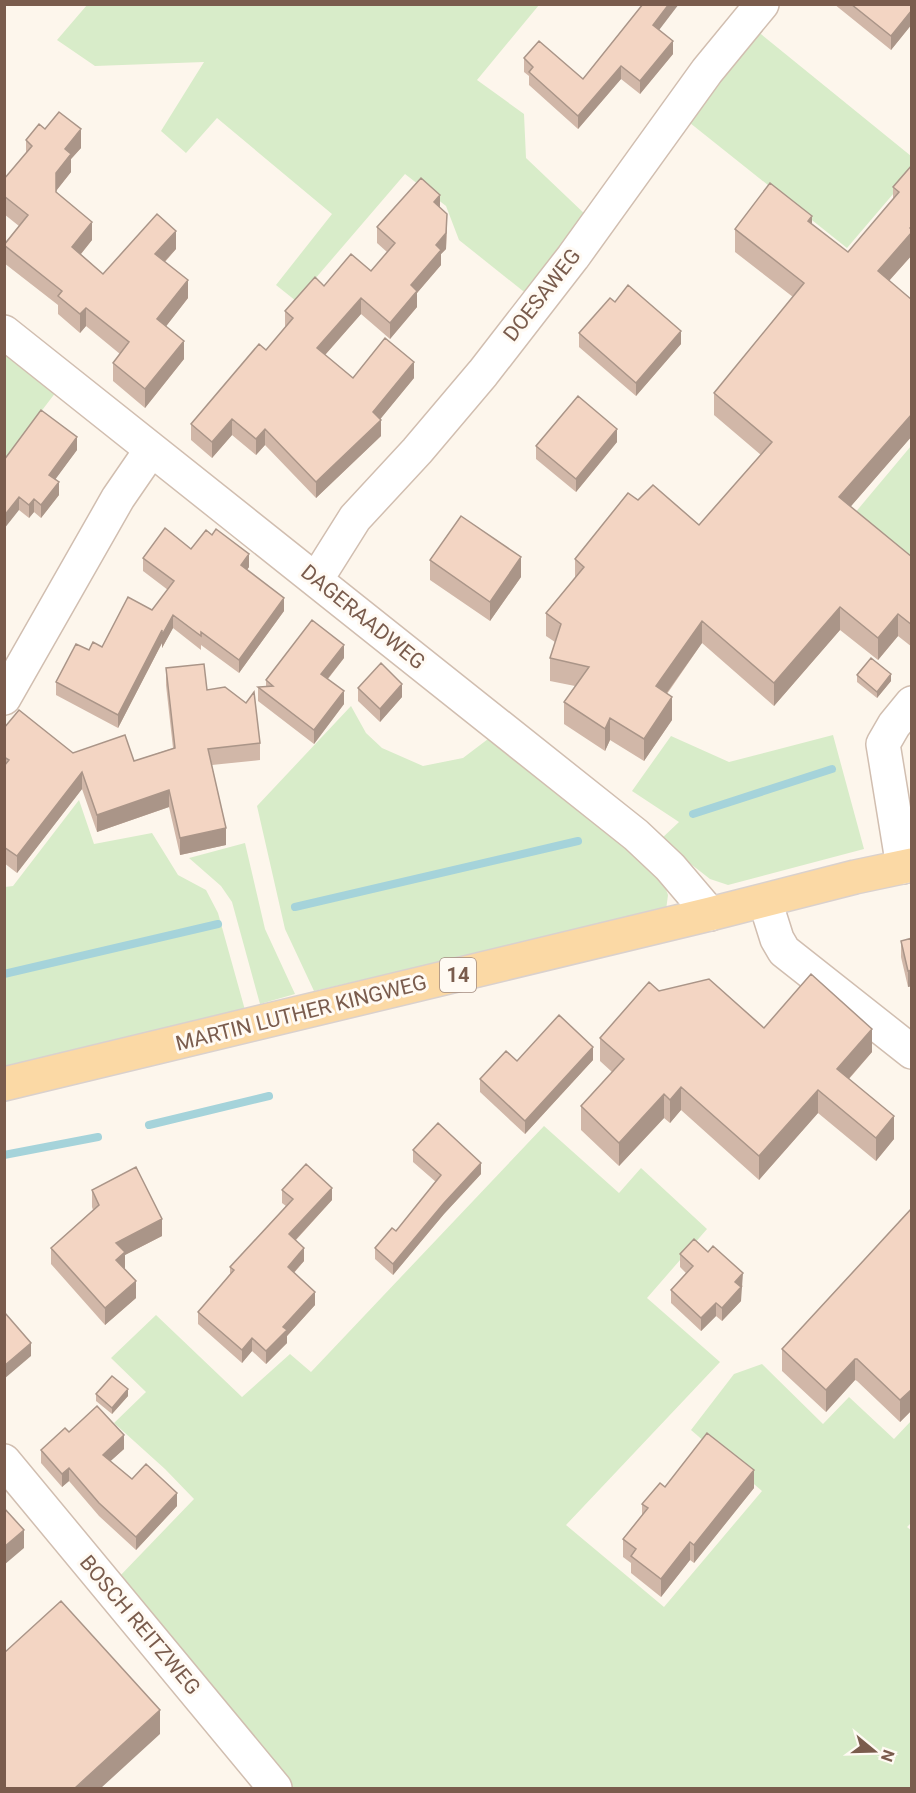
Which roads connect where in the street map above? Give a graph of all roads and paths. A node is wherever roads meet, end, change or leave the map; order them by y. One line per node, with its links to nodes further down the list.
1 (762, 4): 4 (street, DOESAWEG)
2 (4, 332): 3 (street, DAGERAADWEG)
3 (152, 450): 4 (street, DAGERAADWEG); 5 (street)
4 (316, 580): 9 (street, DAGERAADWEG)
5 (4, 699)
6 (912, 703): 7 (street)
7 (907, 866): 8 (main road, MARTIN LUTHER KINGWEG / 14)
8 (765, 901): 9 (main road, MARTIN LUTHER KINGWEG / 14); 10 (street)
9 (710, 915): 11 (main road, MARTIN LUTHER KINGWEG / 14)
10 (912, 1052)
11 (4, 1084)
12 (4, 1461): 13 (street, BOSCH REITZWEG)
13 (275, 1788)

